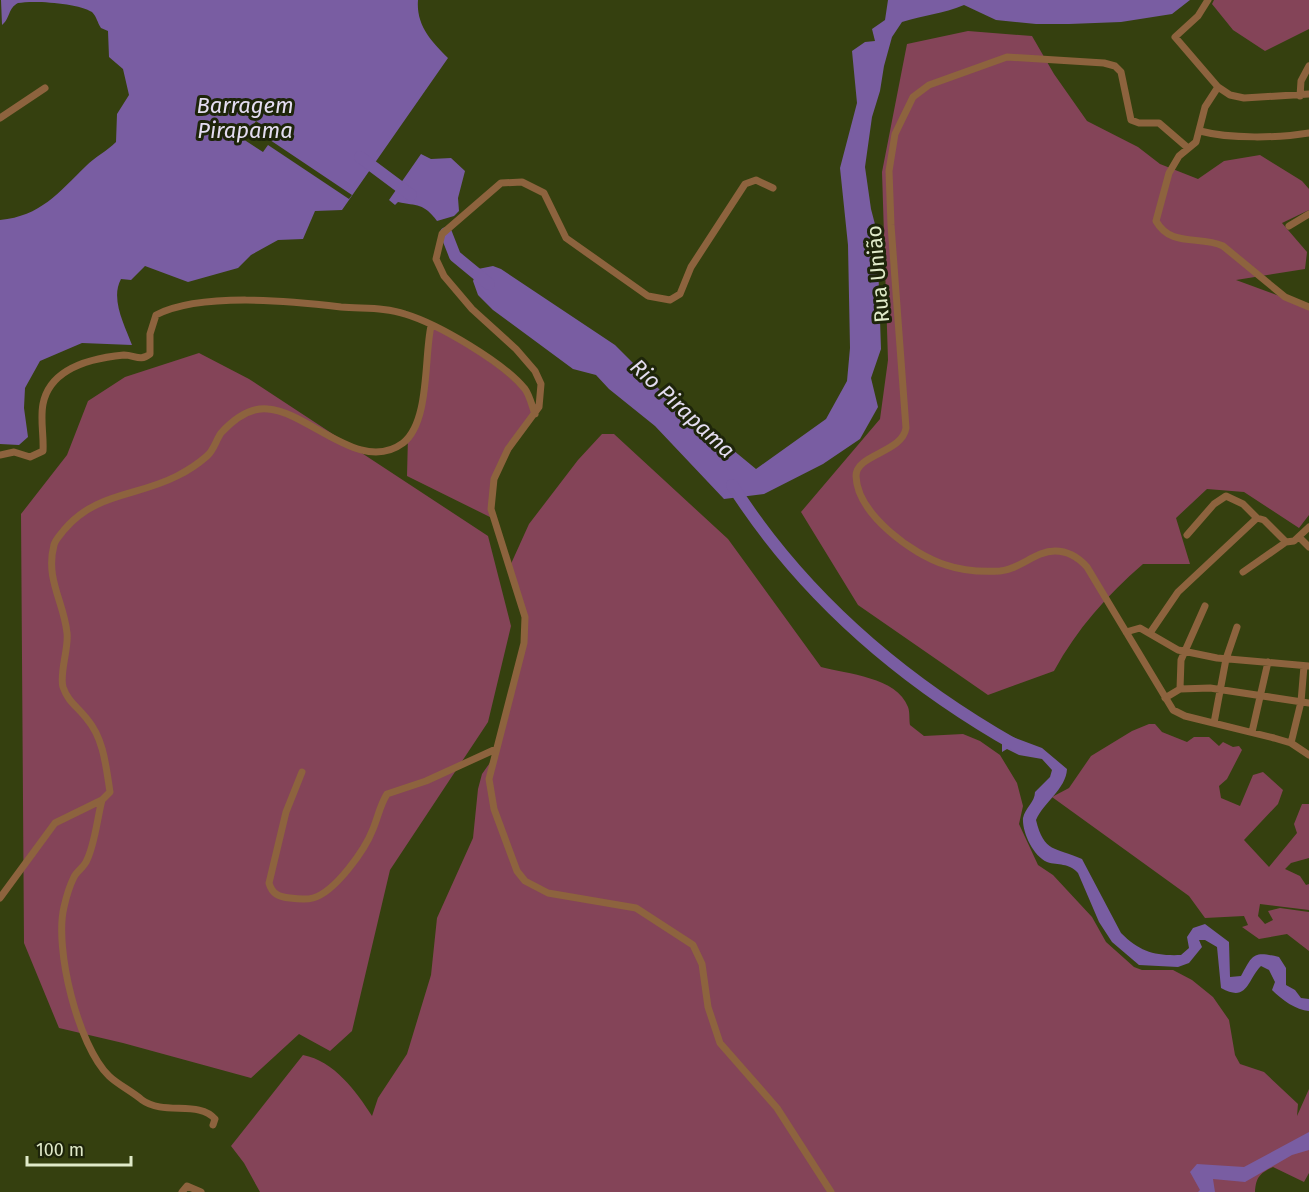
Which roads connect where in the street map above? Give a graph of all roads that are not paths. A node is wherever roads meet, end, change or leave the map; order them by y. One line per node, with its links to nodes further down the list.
1 (1208, 0): 3 (street)
2 (1309, 66): 6 (street)
3 (1218, 87): 6 (street); 8 (street)
4 (45, 88): 7 (street)
5 (1309, 94): 6 (street)
6 (1300, 96)
7 (0, 118)
8 (1200, 131): 9 (street); 10 (street)
9 (1309, 133)
10 (1188, 148): 14 (street); 27 (street, Rua União)
11 (773, 188): 16 (street)
12 (1309, 214): 13 (street)
13 (1289, 226)
14 (1309, 307)
15 (431, 326): 16 (street); 17 (street); 44 (street)
16 (534, 414): 41 (street)
17 (0, 455)
18 (1257, 518): 20 (street); 22 (street); 28 (street)
19 (1309, 527): 21 (street)
20 (1187, 535)
21 (1299, 537): 22 (street); 23 (street)
22 (1286, 542): 24 (street)
23 (1309, 548)
24 (1244, 572)
25 (1205, 606): 29 (street)
26 (1237, 627): 30 (street)
27 (1126, 632): 28 (street); 36 (street)
28 (1150, 633): 29 (street)
29 (1184, 651): 30 (street); 34 (street)
30 (1226, 659): 31 (street); 33 (street)
31 (1268, 662): 32 (street); 35 (street)
32 (1306, 666): 37 (street)
33 (1222, 688): 34 (street); 35 (street); 38 (street)
34 (1180, 689): 36 (street)
35 (1260, 695): 37 (street); 39 (street)
36 (1165, 698): 38 (street)
37 (1305, 703): 40 (street)
38 (1214, 723): 39 (street)
39 (1252, 732): 40 (street)
40 (1291, 743): 42 (street)
41 (496, 749): 43 (street); 49 (street)
42 (1309, 755)
43 (302, 772)
44 (102, 800): 45 (street); 46 (street)
45 (0, 898)
46 (213, 1125)
47 (182, 1192): 48 (street)
48 (201, 1192)
49 (831, 1192)

